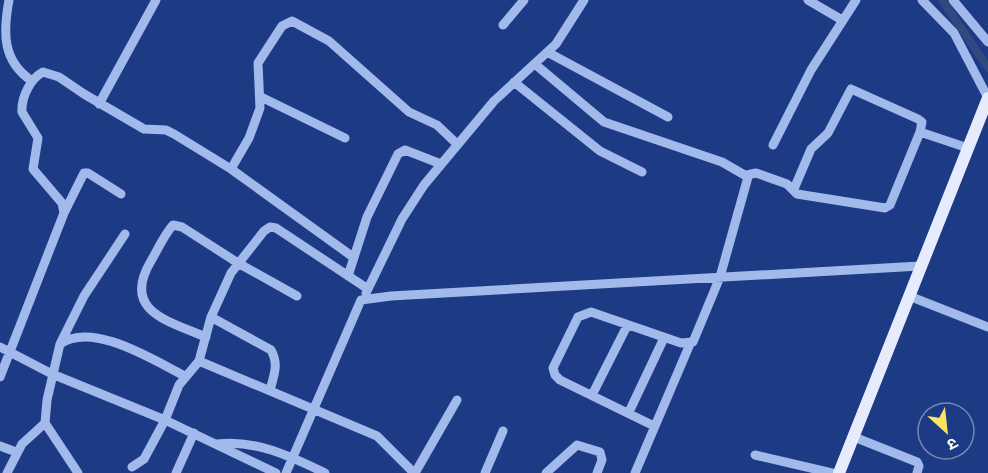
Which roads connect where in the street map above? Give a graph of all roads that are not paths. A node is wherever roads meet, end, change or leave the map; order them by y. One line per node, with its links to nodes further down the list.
1 (9, 0): 14 (street)
2 (156, 0): 18 (street)
3 (524, 0): 10 (street)
4 (584, 0): 12 (street)
5 (808, 0): 9 (street)
6 (856, 0): 9 (street)
7 (922, 0): 17 (street)
8 (953, 0): 11 (street)
9 (842, 20): 23 (street)
10 (503, 25)
11 (988, 42)
12 (549, 53): 13 (street); 19 (street)
13 (536, 65): 15 (street); 28 (street)
14 (32, 81): 18 (street); 31 (street)
15 (514, 82): 22 (street); 27 (street)
16 (261, 97): 21 (street); 22 (street); 26 (street)
17 (988, 98): 24 (main road)
18 (99, 104): 26 (street)
19 (668, 117)
20 (920, 132): 24 (street); 29 (street); 29 (street)
21 (345, 138)
22 (458, 144): 25 (street)
23 (773, 145)
24 (968, 148): 35 (main road)
25 (441, 164): 33 (street); 38 (street)
26 (231, 169): 33 (street)
27 (642, 172)
28 (747, 175): 29 (street); 37 (street)
29 (794, 189)
30 (121, 194): 31 (street)
31 (64, 213): 50 (street)
32 (125, 234): 47 (street)
33 (353, 257): 36 (street)
34 (238, 263): 36 (street); 39 (street); 42 (street); 45 (street)
35 (920, 267): 37 (street); 40 (main road)
36 (348, 276): 38 (street)
37 (720, 277): 41 (street); 48 (street)
38 (368, 289): 41 (street)
39 (297, 296)
40 (909, 296): 44 (street); 65 (main road)
41 (361, 300): 58 (street)
42 (211, 316): 45 (street); 55 (street)
43 (627, 326): 46 (street); 56 (street); 56 (street)
44 (988, 327)
45 (206, 337): 51 (street)
46 (664, 338): 48 (street); 59 (street)
47 (60, 344): 52 (street); 53 (street)
48 (690, 344): 62 (street)
49 (0, 347): 50 (street)
50 (11, 354): 52 (street); 54 (street)
51 (199, 361): 53 (street); 55 (street)
52 (52, 374): 60 (street); 61 (street)
53 (185, 376): 60 (street)
54 (0, 377)
55 (270, 390): 58 (street)
56 (592, 395): 59 (street)
57 (457, 400): 78 (street)
58 (314, 410): 70 (street); 78 (street)
59 (629, 412): 62 (street)
60 (165, 420): 64 (street); 71 (street)
61 (45, 423): 68 (street); 73 (street)
62 (654, 426): 82 (street)
63 (503, 431): 79 (street)
64 (194, 433): 66 (street); 74 (street)
65 (854, 437): 84 (main road); 85 (street)
66 (217, 444): 70 (street); 75 (street)
67 (0, 446): 68 (street)
68 (16, 452): 72 (street)
69 (755, 455): 83 (street)
70 (293, 457): 76 (street); 77 (street)
71 (132, 467)
72 (7, 473)
73 (78, 473)
74 (176, 473)
75 (276, 473)
76 (286, 473)
77 (325, 473)
78 (415, 473)
79 (485, 473)
80 (546, 473): 81 (street)
81 (597, 473)
82 (635, 473)
83 (832, 473)
84 (839, 473)
85 (917, 473)

